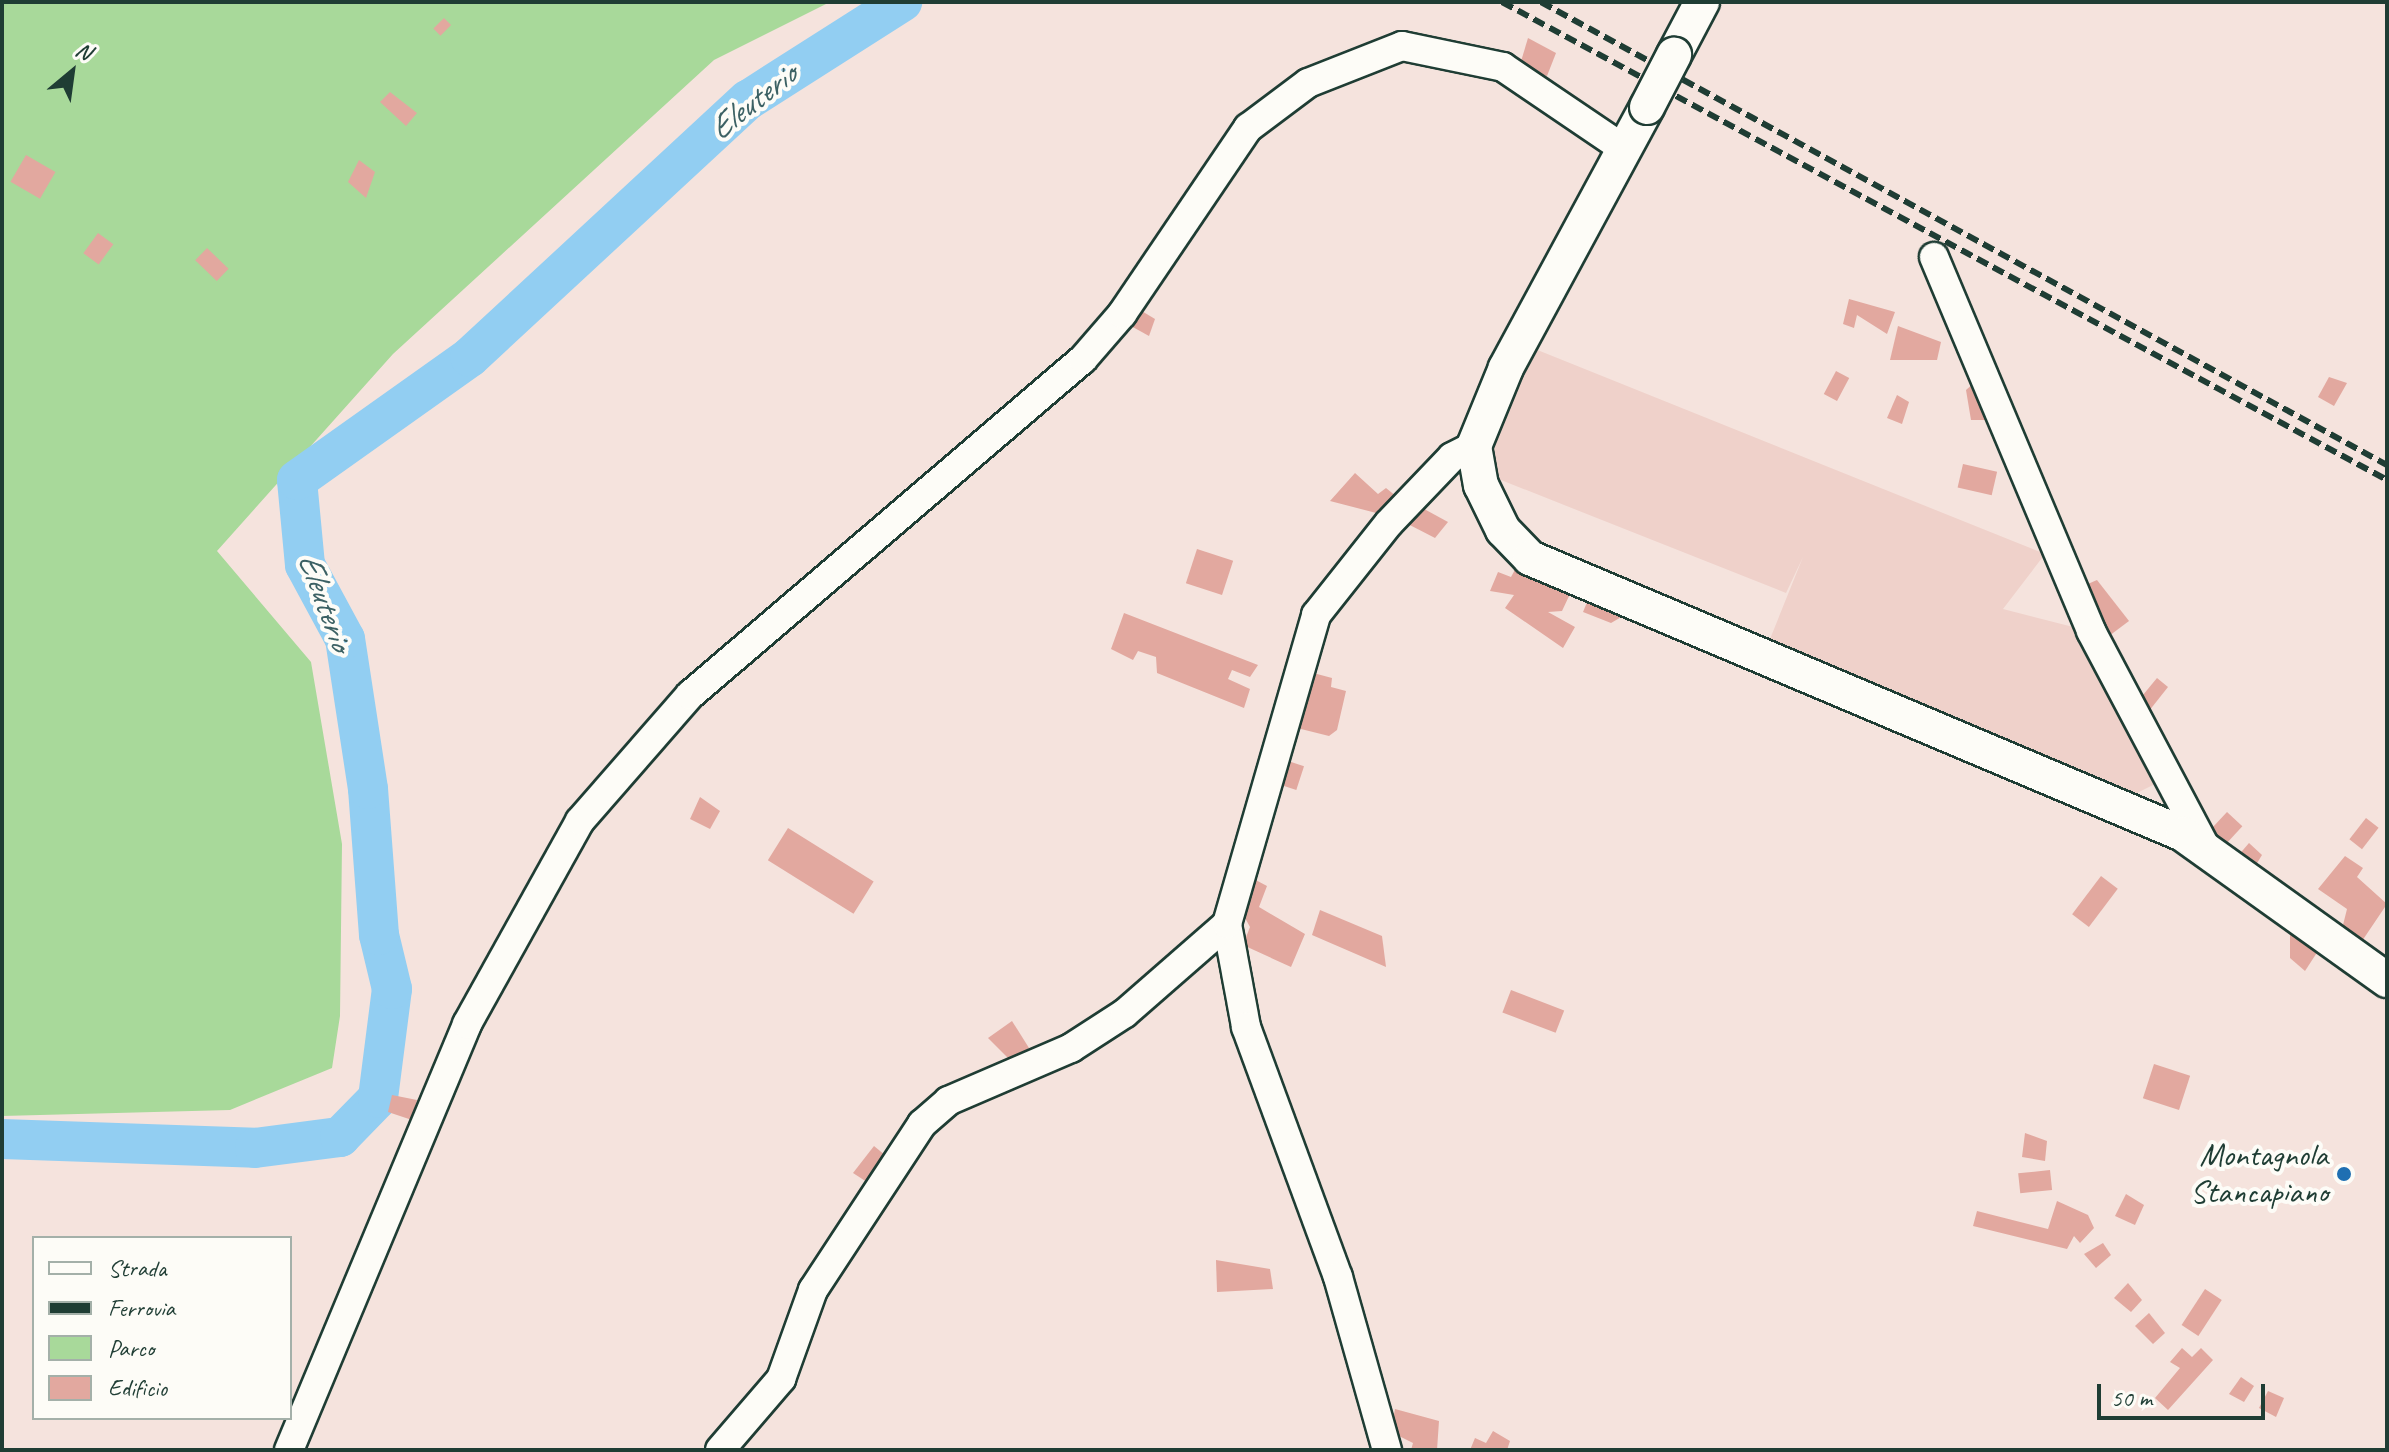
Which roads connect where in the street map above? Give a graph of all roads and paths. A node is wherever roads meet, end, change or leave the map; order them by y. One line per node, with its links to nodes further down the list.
1 (1702, 2): 2 (street, bridge)
2 (1624, 149): 4 (street); 8 (street)
3 (1934, 257): 5 (street)
4 (1474, 446): 5 (street); 6 (street)
5 (2210, 855): 7 (street)
6 (1227, 924): 9 (street); 10 (street)
7 (2387, 980)
8 (289, 1450)
9 (720, 1450)
10 (1387, 1450)

